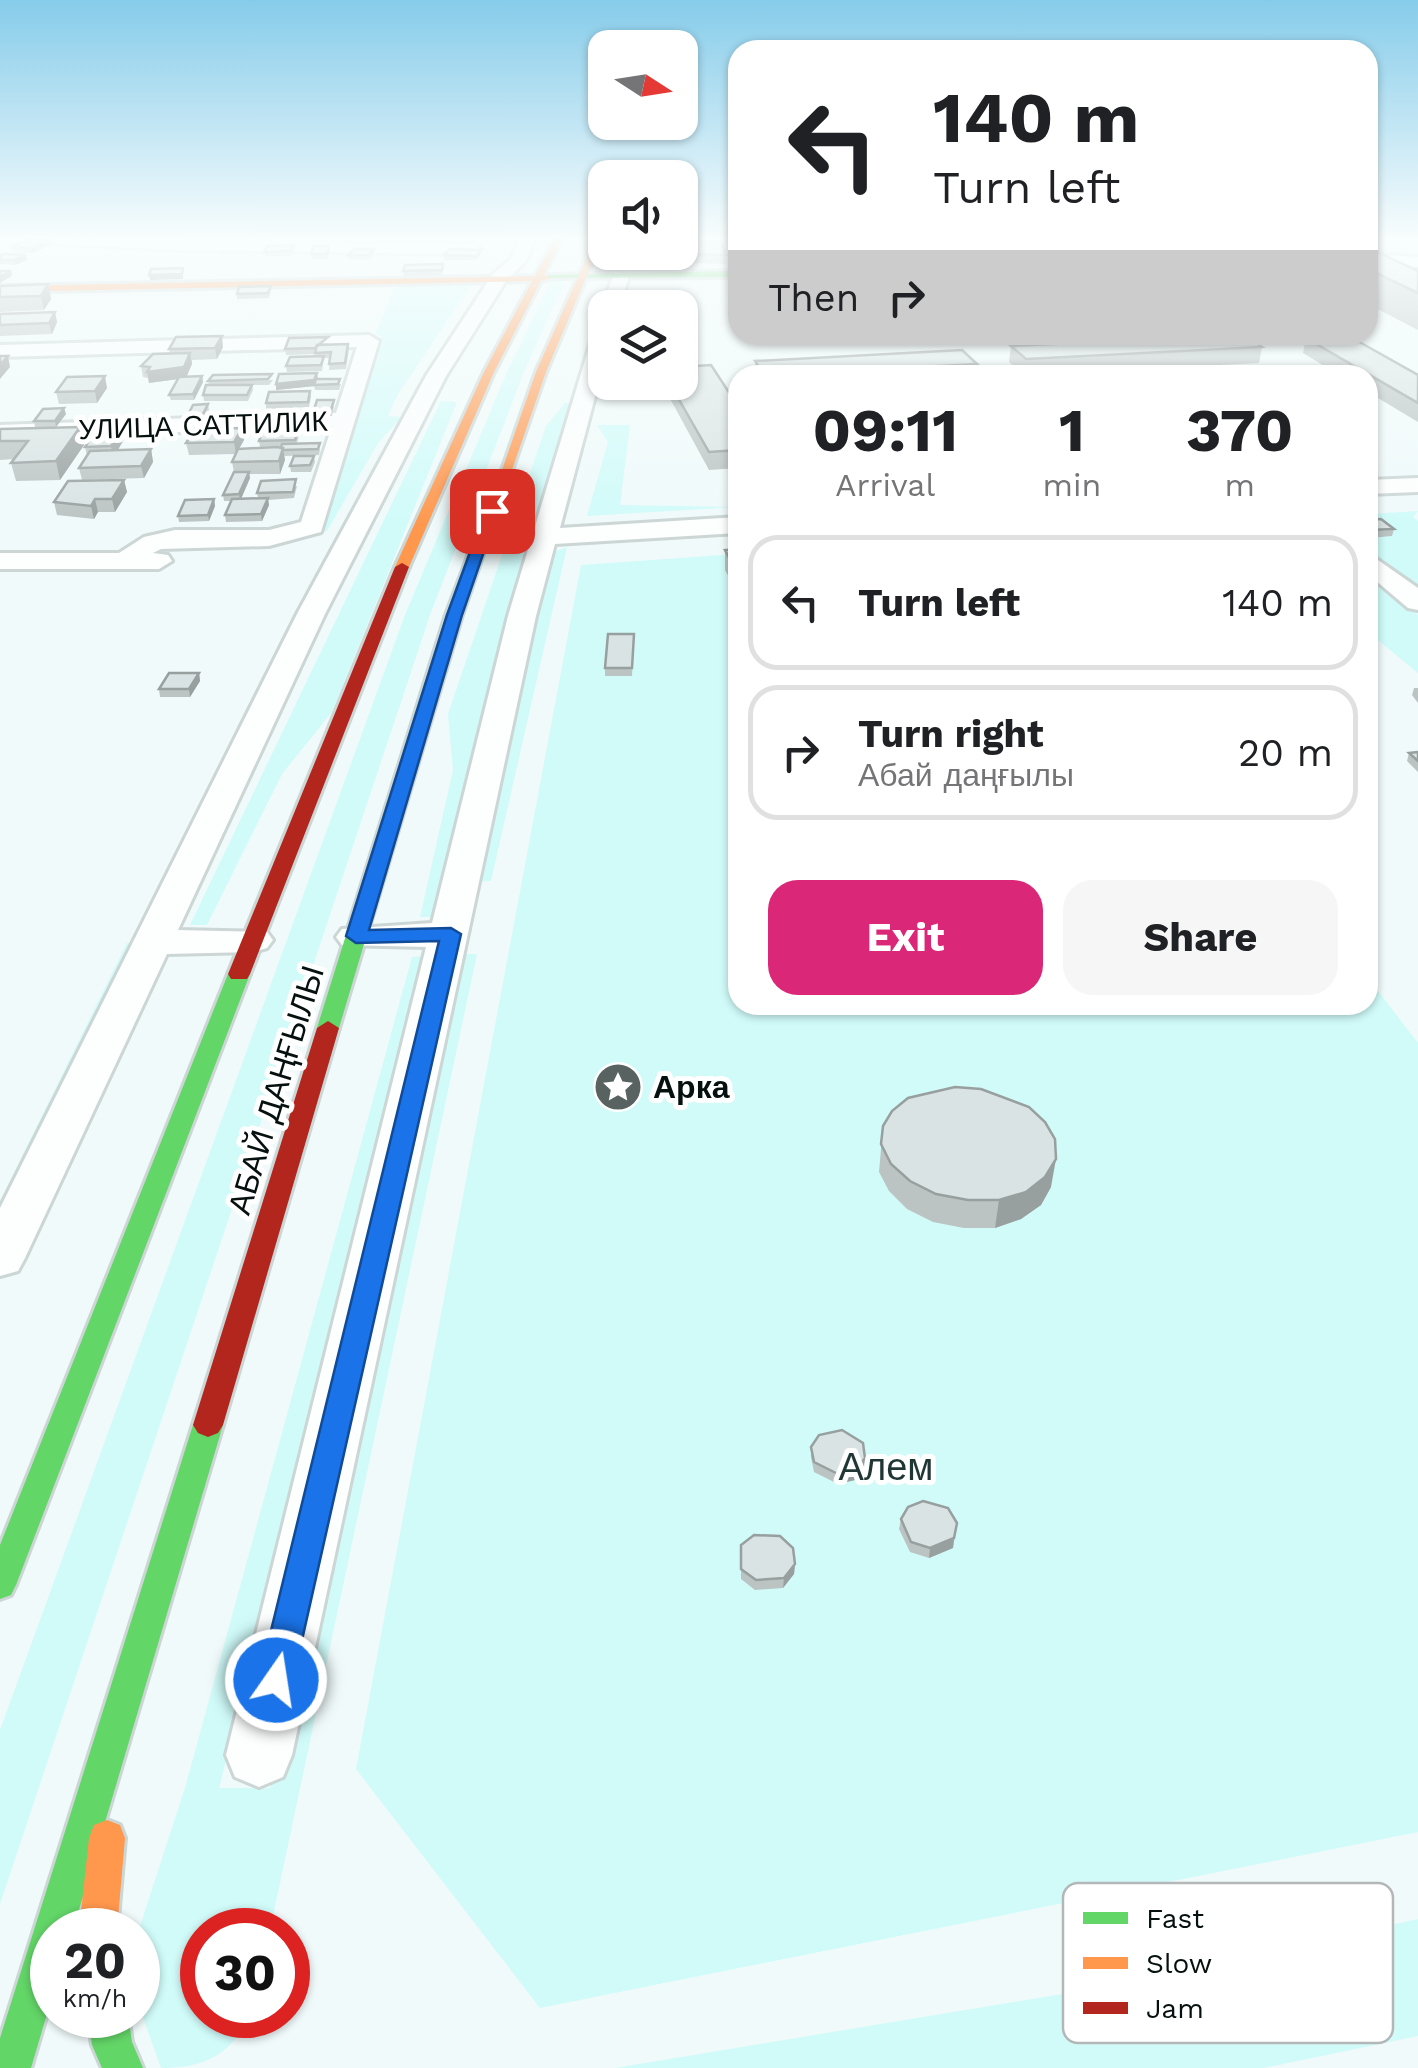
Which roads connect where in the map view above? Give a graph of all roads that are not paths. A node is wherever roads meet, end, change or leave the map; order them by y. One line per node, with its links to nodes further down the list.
1 (464, 335): 12 (street)
2 (508, 335): 19 (main road)
3 (558, 335): 18 (main road, АБАЙ ДАҢҒЫЛЫ)
4 (0, 351): 6 (street)
5 (588, 384): 11 (street)
6 (347, 419): 7 (street, УЛИЦА САТТИЛИК); 14 (street)
7 (0, 432)
8 (1418, 485): 9 (street)
9 (1378, 487)
10 (728, 526): 11 (street)
11 (544, 537): 17 (street)
12 (342, 555): 14 (street); 20 (street)
13 (0, 562): 14 (street)
14 (130, 562)
15 (1378, 569): 16 (street)
16 (1418, 602)
17 (451, 934): 18 (street); 24 (street)
18 (356, 936): 23 (main road, АБАЙ ДАҢҒЫЛЫ)
19 (253, 940): 20 (street); 22 (main road)
20 (153, 942): 21 (street)
21 (0, 1258)
22 (0, 1585)
23 (119, 1718): 25 (main road, АБАЙ ДАҢҒЫЛЫ); 26 (main road)
24 (259, 1755)
25 (60, 1908)
26 (100, 1908)
27 (30, 2008): 29 (main road, АБАЙ ДАҢҒЫЛЫ)
28 (111, 2038): 30 (main road)
29 (12, 2068)
30 (123, 2068)

